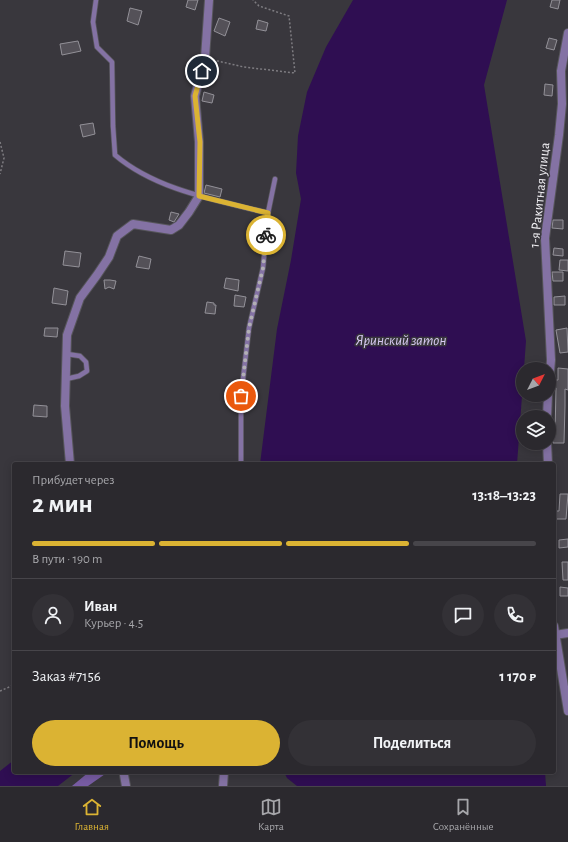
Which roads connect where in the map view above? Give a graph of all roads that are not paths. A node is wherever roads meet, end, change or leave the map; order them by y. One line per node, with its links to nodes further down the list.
1 (96, 0): 5 (lane)
2 (209, 0): 5 (street)
3 (568, 33): 8 (street, 1-я Ракитная улица)
4 (274, 179): 6 (lane)
5 (199, 196): 6 (lane); 7 (street)
6 (268, 213): 12 (lane)
7 (67, 354): 9 (street); 9 (lane)
8 (551, 362)
9 (66, 378): 11 (street)
10 (547, 450): 13 (street)
11 (70, 462)
12 (241, 462)
13 (548, 462)
14 (568, 633): 15 (street)
15 (556, 635)
16 (556, 641): 17 (street)
17 (568, 711)
18 (224, 774): 21 (street)
19 (124, 776): 20 (street)
20 (126, 786)
21 (223, 786)

